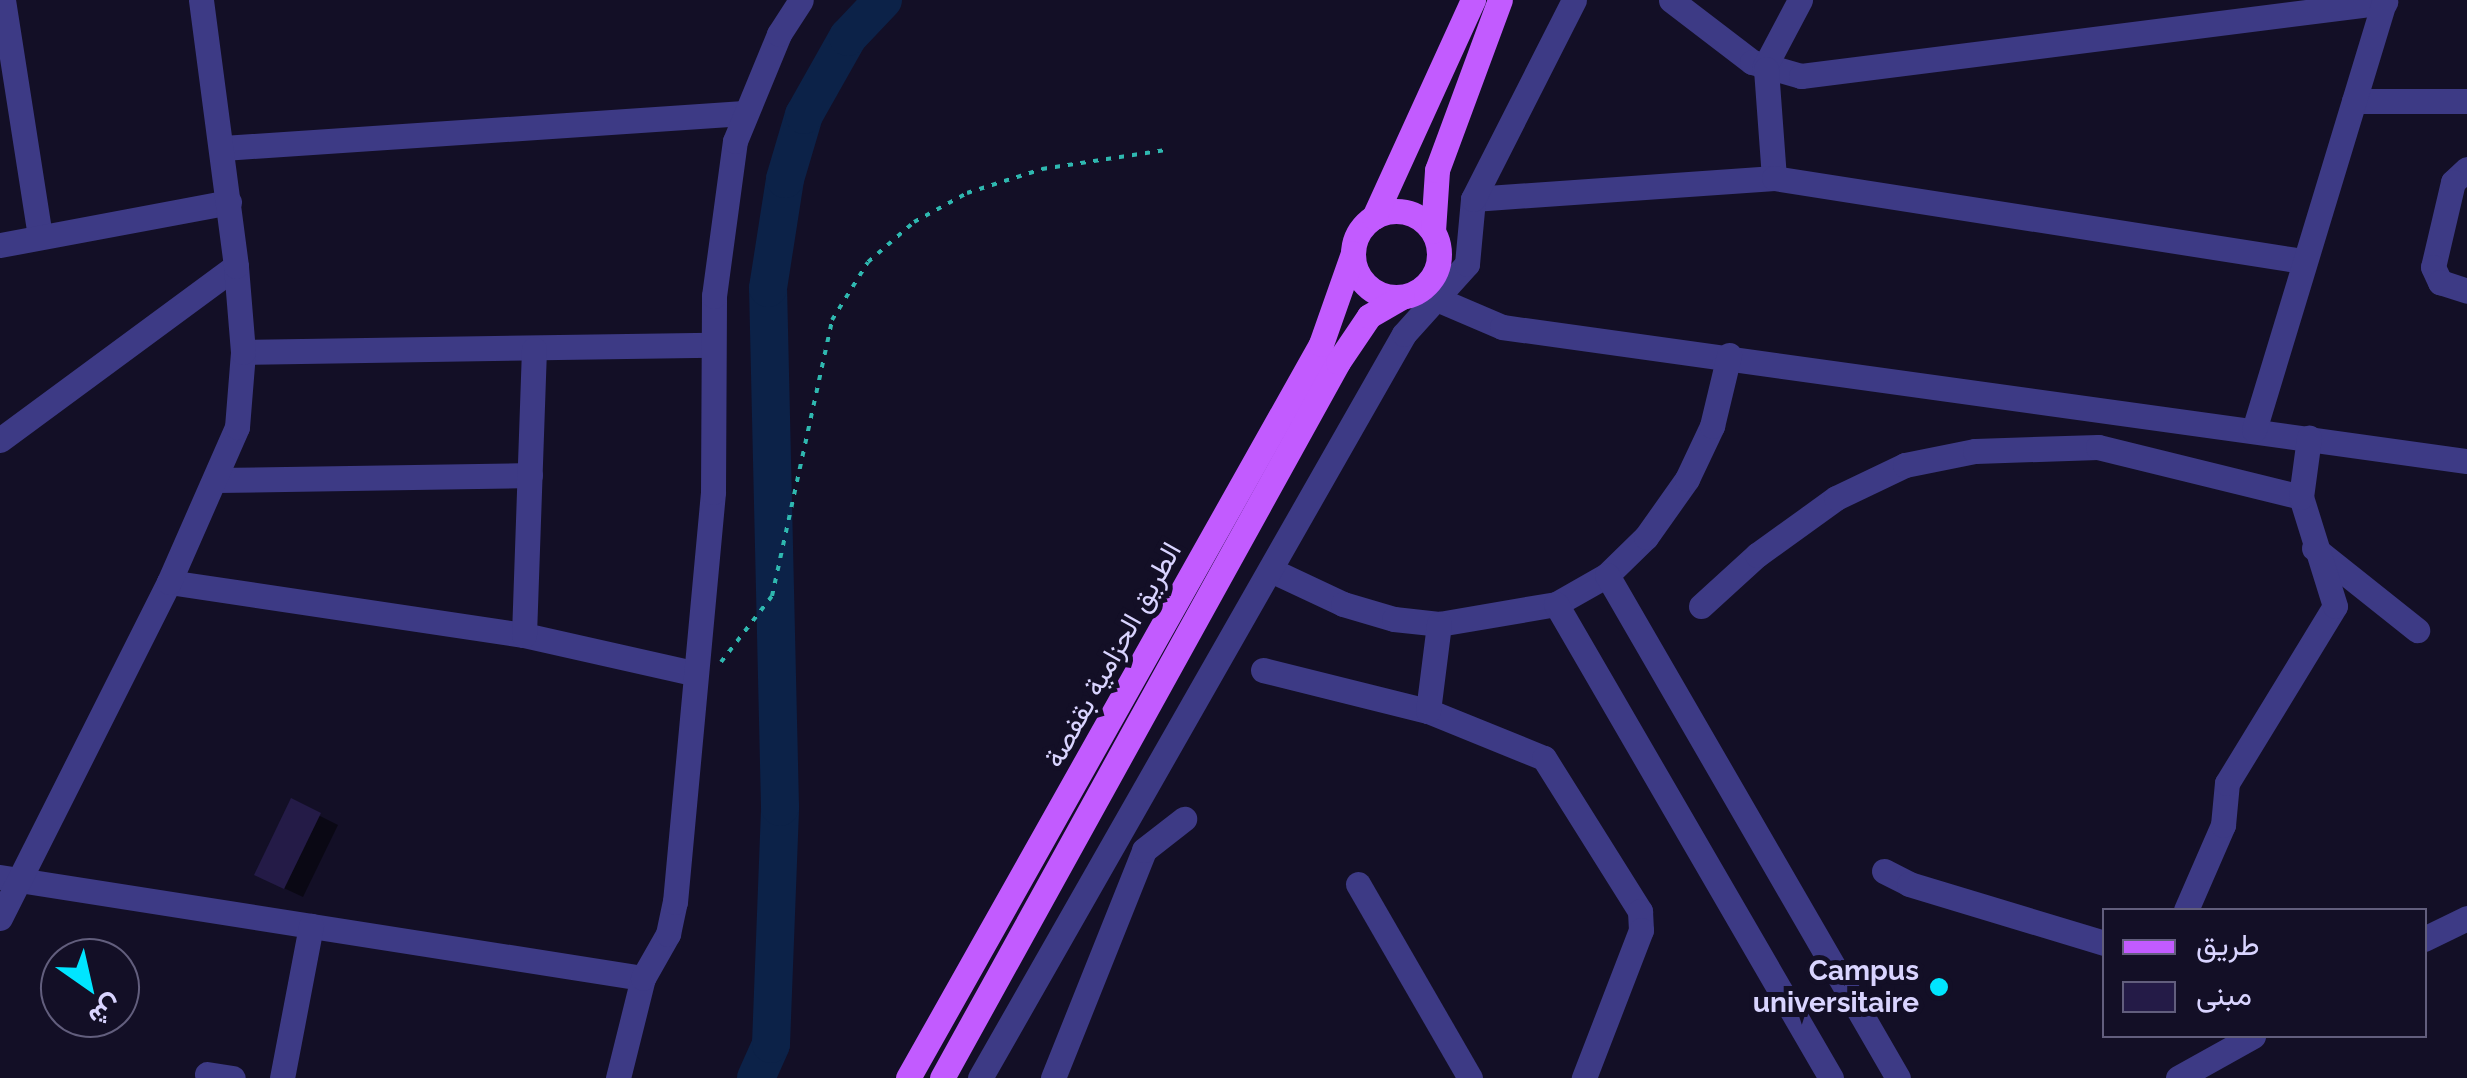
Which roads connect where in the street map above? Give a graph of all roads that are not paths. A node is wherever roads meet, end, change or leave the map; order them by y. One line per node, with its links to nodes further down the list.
1 (3, 0): 22 (street)
2 (201, 0): 15 (street)
3 (801, 0): 14 (street)
4 (1472, 0): 20 (main road)
5 (1500, 0): 21 (main road)
6 (1574, 0): 18 (street)
7 (1671, 0): 11 (street)
8 (1800, 0): 11 (street)
9 (2385, 1): 10 (street); 12 (street)
10 (2264, 9): 11 (street)
11 (1765, 69): 17 (street)
12 (2354, 101): 13 (street); 25 (street)
13 (2467, 102)
14 (744, 114): 15 (street); 29 (street)
15 (222, 148): 19 (street)
16 (2467, 169): 28 (street)
17 (1774, 178): 18 (street); 25 (street)
18 (1473, 199): 27 (street)
19 (229, 202): 22 (street); 26 (street)
20 (1374, 217): 21 (main road); 24 (main road)
21 (1434, 231): 27 (main road)
22 (40, 236): 23 (street)
23 (0, 244)
24 (1352, 254): 27 (main road); 68 (main road, الطريق الحزامية بقفصة)
25 (2303, 261): 33 (street)
26 (236, 266): 31 (street); 35 (street)
27 (1430, 288): 32 (street); 41 (street); 69 (main road, الطريق الحزامية بقفصة)
28 (2467, 291)
29 (712, 345): 30 (street); 50 (street)
30 (534, 349): 31 (street); 37 (street)
31 (243, 352): 38 (street)
32 (1729, 356): 33 (street); 42 (street)
33 (2254, 430): 34 (street)
34 (2308, 438): 36 (street); 39 (street)
35 (0, 440)
36 (2467, 460)
37 (530, 476): 38 (street); 48 (street)
38 (216, 480): 43 (street)
39 (2301, 497): 40 (street); 45 (street)
40 (2314, 548): 47 (street); 56 (street)
41 (1272, 571): 46 (street); 70 (street)
42 (1606, 575): 44 (street); 75 (street)
43 (168, 582): 48 (street); 54 (street)
44 (1556, 604): 46 (street); 74 (street)
45 (1701, 606)
46 (1439, 624): 51 (street)
47 (2416, 630)
48 (524, 635): 50 (street)
49 (1264, 670): 51 (street)
50 (692, 673): 62 (street)
51 (1428, 712): 73 (street)
52 (1184, 819): 71 (street)
53 (1884, 871): 61 (street)
54 (10, 878): 57 (street); 59 (street)
55 (1358, 884): 72 (street)
56 (2187, 908)
57 (0, 918)
58 (2467, 918): 60 (street)
59 (311, 926): 62 (street); 66 (street)
60 (2427, 938)
61 (2102, 941)
62 (643, 978): 67 (street)
63 (2248, 1038): 76 (street)
64 (207, 1074): 65 (street)
65 (234, 1078)
66 (282, 1078)
67 (618, 1078)
68 (908, 1078)
69 (942, 1078)
70 (980, 1078)
71 (1053, 1078)
72 (1470, 1078)
73 (1584, 1078)
74 (1831, 1078)
75 (1898, 1078)
76 (2178, 1078)

